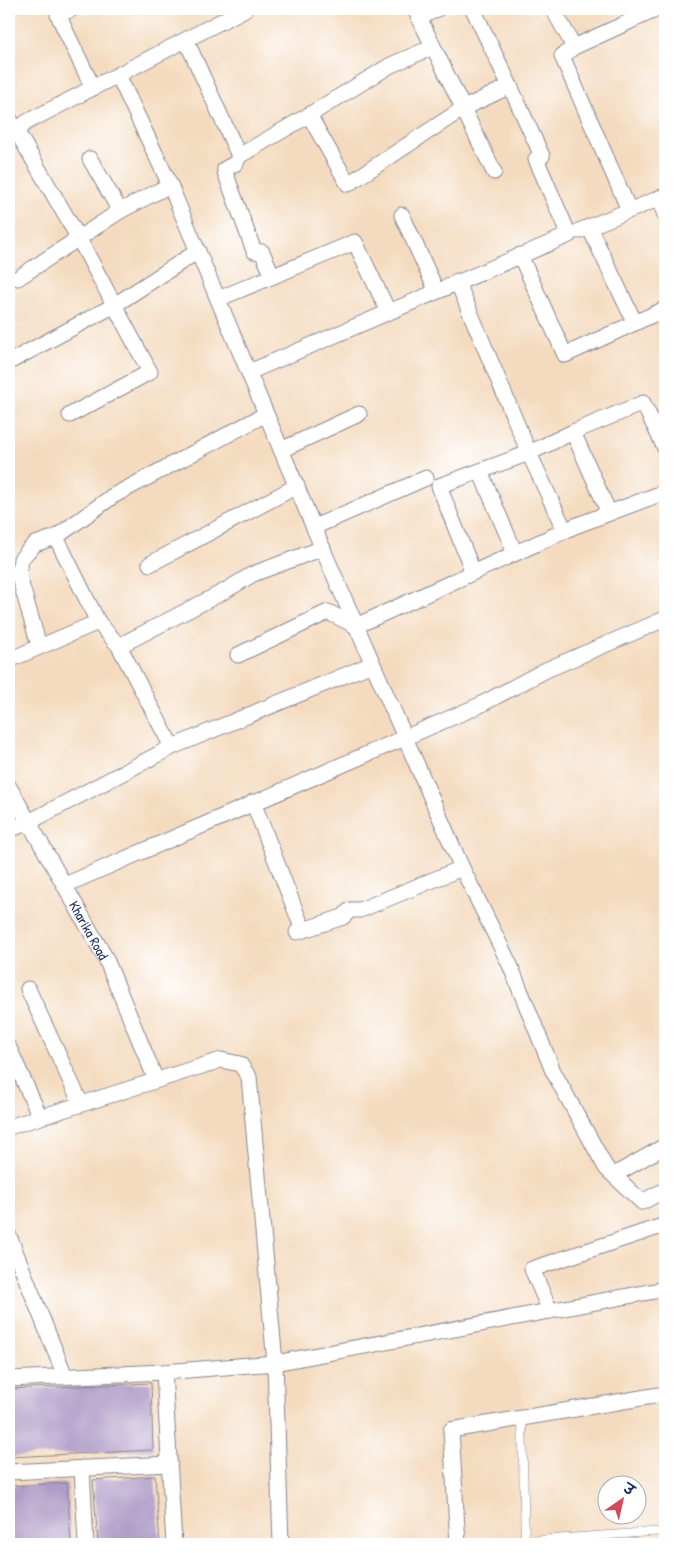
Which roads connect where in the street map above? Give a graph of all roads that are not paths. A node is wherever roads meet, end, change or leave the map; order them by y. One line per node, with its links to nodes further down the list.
1 (242, 9): 8 (street)
2 (437, 9): 7 (street)
3 (473, 9): 12 (street)
4 (553, 9): 10 (street)
5 (657, 9): 10 (street)
6 (62, 11): 13 (street)
7 (417, 14): 9 (street)
8 (186, 40): 11 (street); 17 (street)
9 (434, 47): 14 (street); 15 (street)
10 (574, 47): 22 (street)
11 (118, 75): 13 (street); 20 (street)
12 (510, 86): 14 (street); 27 (street)
13 (93, 88): 16 (street)
14 (464, 108): 15 (street); 19 (street)
15 (309, 115): 17 (street)
16 (11, 128): 28 (street)
17 (239, 156): 31 (street)
18 (90, 159): 23 (street)
19 (494, 172)
20 (170, 184): 23 (street); 29 (street)
21 (662, 197): 22 (street); 25 (street)
22 (629, 210): 26 (street)
23 (120, 211): 28 (street)
24 (402, 215): 34 (street)
25 (665, 215)
26 (589, 227): 27 (street); 39 (street)
27 (569, 235): 30 (street)
28 (78, 237): 32 (street); 36 (street)
29 (198, 251): 35 (street); 36 (street)
30 (520, 255): 33 (street); 39 (street)
31 (273, 276): 35 (street); 38 (street)
32 (18, 278)
33 (457, 281): 34 (street); 49 (street)
34 (436, 290): 38 (street)
35 (218, 299): 41 (street)
36 (113, 306): 40 (street); 44 (street)
37 (665, 309): 39 (street)
38 (388, 311): 41 (street)
39 (635, 324)
40 (9, 362)
41 (249, 372): 42 (street)
42 (266, 414): 48 (street); 57 (street)
43 (359, 414): 48 (street)
44 (70, 415)
45 (660, 426): 46 (street); 47 (street)
46 (573, 432): 49 (street); 54 (street)
47 (665, 448)
48 (281, 450): 52 (street)
49 (529, 453): 50 (street); 56 (street)
50 (480, 471): 60 (street); 63 (street)
51 (426, 478): 55 (street)
52 (297, 486): 55 (street); 62 (street)
53 (665, 492): 54 (street)
54 (609, 513): 56 (street)
55 (314, 527): 58 (street)
56 (565, 531): 60 (street)
57 (56, 537): 59 (street); 65 (street)
58 (322, 548): 66 (street); 68 (street)
59 (28, 551): 61 (street); 67 (street)
60 (516, 553): 63 (street)
61 (9, 558)
62 (150, 564)
63 (473, 572): 66 (street)
64 (665, 619): 72 (street)
65 (98, 622): 67 (street); 68 (street)
66 (356, 626): 69 (street); 71 (street)
67 (39, 646): 70 (street)
68 (119, 646): 73 (street)
69 (238, 655)
70 (9, 660)
71 (372, 664): 72 (street); 73 (street)
72 (404, 737): 75 (street); 78 (street)
73 (172, 747): 76 (street)
74 (9, 787): 76 (street, Kharika Road)
75 (253, 802): 78 (street); 79 (street)
76 (29, 822): 77 (street); 79 (street, Kharika Road)
77 (9, 830)
78 (462, 868): 87 (street)
79 (65, 885): 82 (street, Kharika Road)
80 (28, 989): 83 (street)
81 (9, 1048): 84 (street)
82 (156, 1080): 83 (street); 93 (street)
83 (81, 1104): 84 (street)
84 (40, 1117): 85 (street)
85 (9, 1127)
86 (665, 1146): 87 (street)
87 (614, 1175): 88 (street)
88 (665, 1190)
89 (665, 1225): 92 (street)
90 (9, 1236): 95 (street)
91 (665, 1289): 92 (street)
92 (550, 1311): 93 (street)
93 (275, 1364): 94 (street); 106 (street)
94 (164, 1372): 95 (street); 99 (street)
95 (65, 1376): 96 (street)
96 (9, 1379)
97 (665, 1394): 98 (street)
98 (522, 1418): 103 (lane); 107 (street)
99 (169, 1464): 100 (street); 105 (street)
100 (82, 1468): 101 (street); 104 (street)
101 (9, 1472)
102 (665, 1532): 103 (lane)
103 (525, 1543)
104 (86, 1544)
105 (174, 1544)
106 (281, 1544)
107 (458, 1544)

